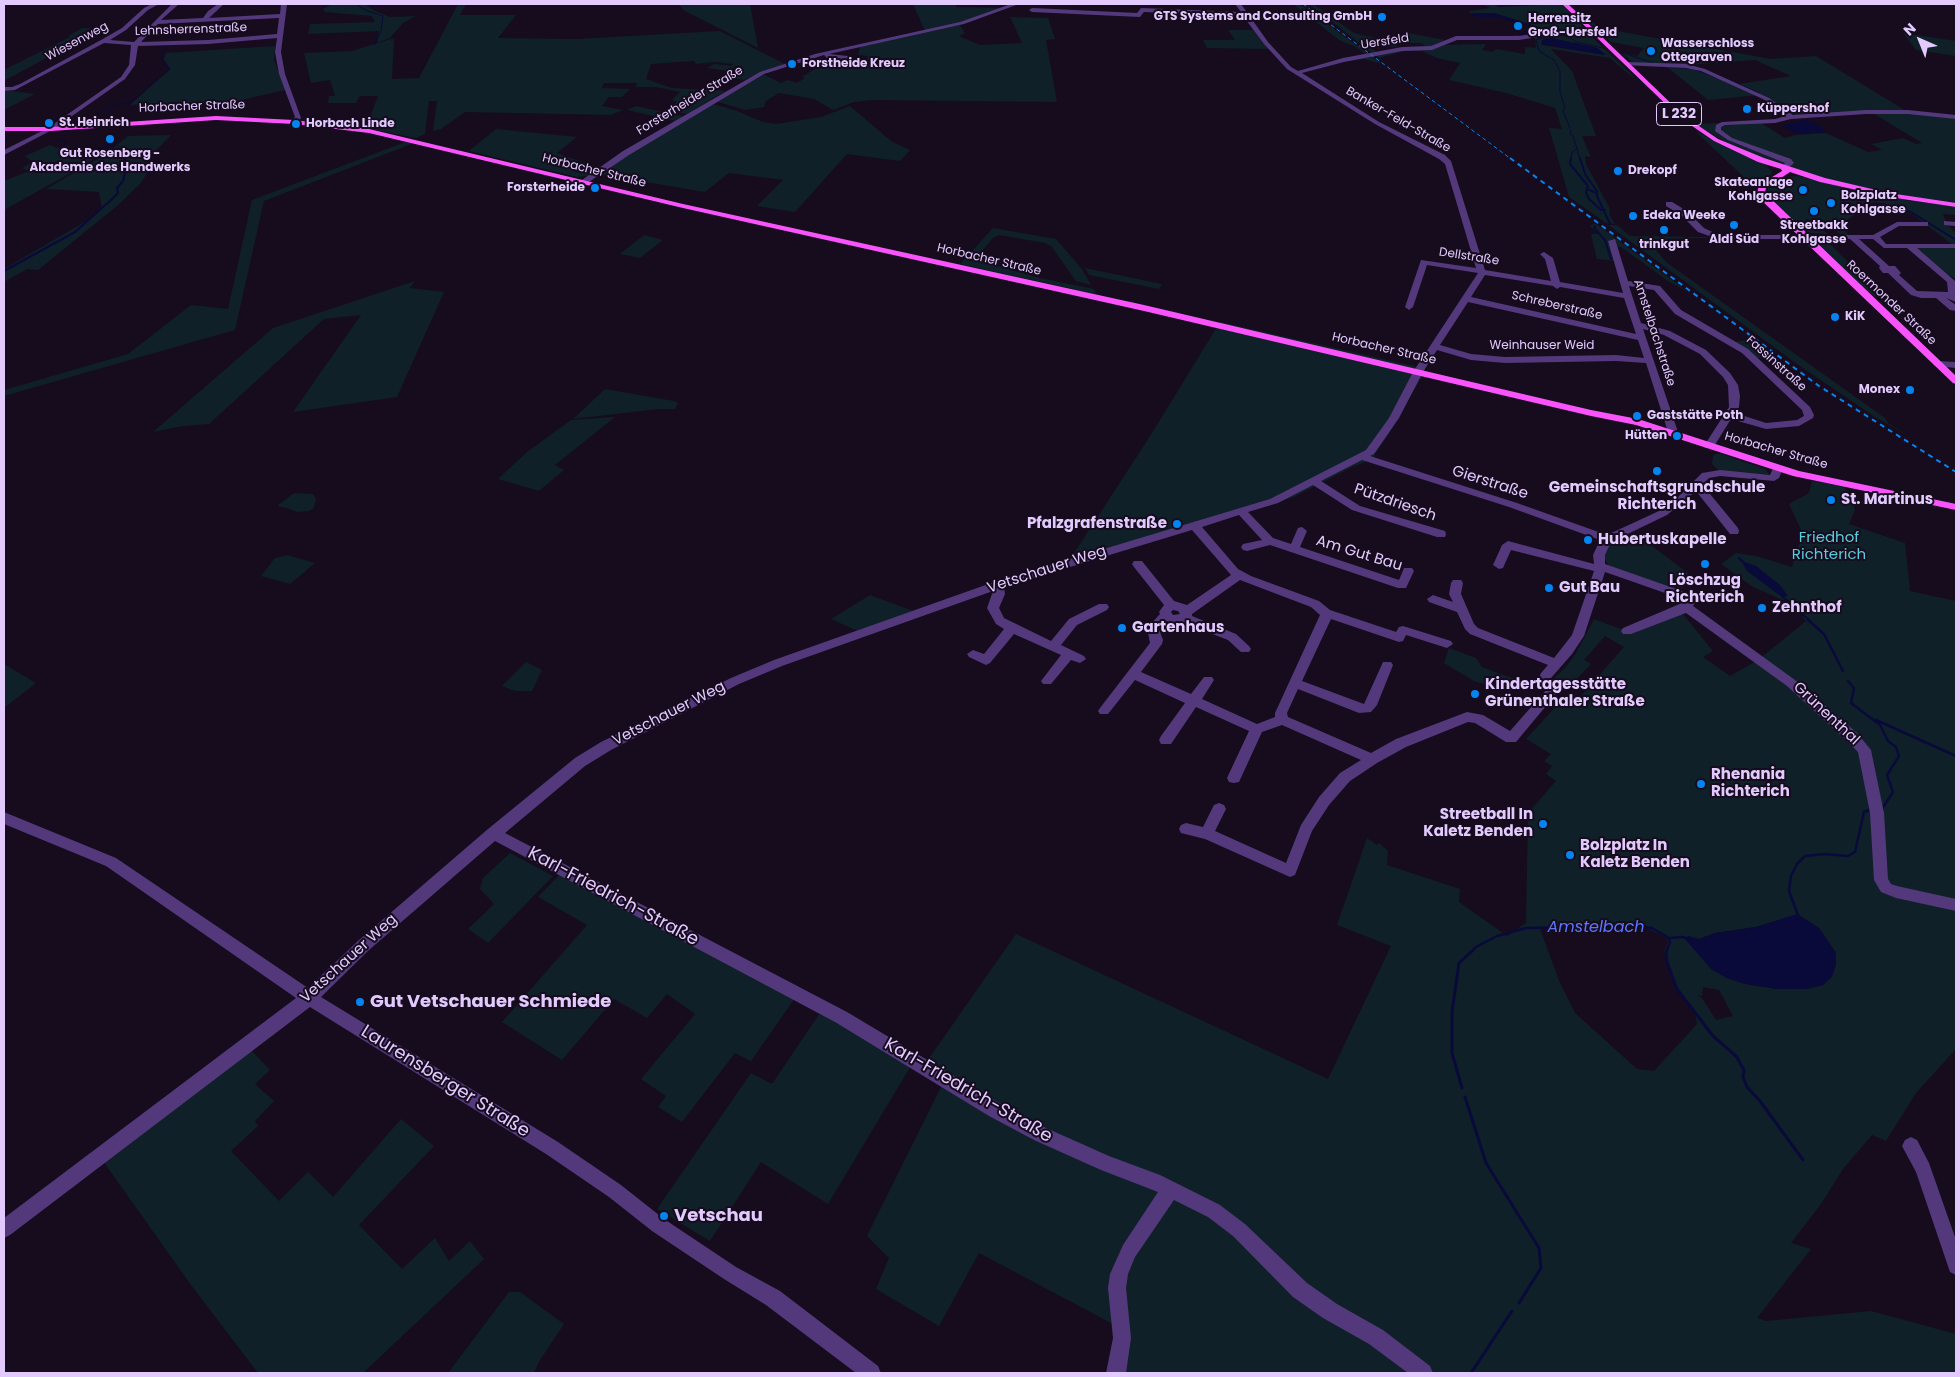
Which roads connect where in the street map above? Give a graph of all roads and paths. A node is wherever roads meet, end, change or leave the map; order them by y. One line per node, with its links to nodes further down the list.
1 (156, 4): 26 (street, Wiesenweg)
2 (176, 4): 20 (street)
3 (221, 4): 19 (street)
4 (284, 4): 17 (street)
5 (1014, 4): 28 (street, Forsterheider Straße)
6 (1195, 4): 14 (street)
7 (1238, 4): 15 (street, Banker-Feld-Straße)
8 (1565, 4): 22 (main road, L 232)
9 (1096, 6): 12 (street)
10 (1131, 7): 13 (street)
11 (1032, 10): 12 (street)
12 (1086, 12): 13 (street)
13 (1140, 12): 14 (street); 16 (street)
14 (1197, 12): 15 (street)
15 (1244, 14): 31 (street, Banker-Feld-Straße)
16 (1148, 15)
17 (282, 16): 18 (street); 25 (street)
18 (247, 17): 19 (street); 21 (street)
19 (205, 20): 20 (street)
20 (157, 22): 27 (street)
21 (239, 24)
22 (1587, 25): 23 (main road); 24 (main road, L 232)
23 (1579, 33): 24 (street, Uersfeld); 31 (street, Uersfeld)
24 (1596, 34): 30 (main road, L 232)
25 (280, 36): 27 (street, Lehnsherrenstraße); 35 (street)
26 (104, 42): 27 (street, Lehnsherrenstraße); 32 (street, Wiesenweg)
27 (136, 44): 37 (street)
28 (817, 55): 29 (street, Forsterheider Straße); 40 (street, Forsterheider Straße)
29 (848, 58)
30 (1627, 64): 33 (street); 39 (main road, L 232)
31 (1296, 73): 53 (street, Banker-Feld-Straße)
32 (4, 89)
33 (1791, 117): 34 (street); 39 (street)
34 (1956, 117)
35 (294, 122): 37 (main road, Horbacher Straße); 40 (main road, Horbacher Straße)
36 (4, 129): 37 (main road, Horbacher Straße)
37 (50, 129): 38 (street)
38 (4, 152)
39 (1779, 174): 42 (main road); 46 (main road, Roermonder Straße)
40 (582, 182): 68 (main road, Horbacher Straße)
41 (1669, 204): 46 (street)
42 (1956, 206)
43 (1947, 222): 45 (street)
44 (1925, 224): 48 (street)
45 (1956, 224)
46 (1804, 236): 47 (street); 66 (main road, Roermonder Straße)
47 (1852, 237): 48 (street); 56 (street)
48 (1875, 237): 50 (street)
49 (1612, 241): 54 (street, Amstelbachstraße)
50 (1909, 246): 51 (street); 58 (street)
51 (1956, 246)
52 (1544, 254): 55 (street)
53 (1482, 272): 55 (street, Dellstraße); 59 (street); 60 (street, Dellstraße)
54 (1625, 283): 57 (street, Amstelbachstraße); 70 (street, Fassinstraße)
55 (1557, 286): 57 (street, Dellstraße)
56 (1938, 295): 58 (street); 61 (street)
57 (1628, 296): 62 (street, Amstelbachstraße)
58 (1954, 297)
59 (1467, 299): 63 (street, Schreberstraße); 64 (street)
60 (1409, 307)
61 (1956, 308)
62 (1638, 324): 63 (street, Amstelbachstraße); 70 (street)
63 (1642, 338): 65 (street, Amstelbachstraße)
64 (1435, 347): 65 (street, Weinhauser Weid); 68 (street)
65 (1650, 361): 71 (street, Amstelbachstraße)
66 (1938, 364): 67 (street); 69 (main road, Roermonder Straße)
67 (1956, 365)
68 (1418, 372): 71 (main road, Horbacher Straße); 73 (street, Vetschauer Weg)
69 (1956, 381)
70 (1730, 415): 72 (street)
71 (1673, 432): 72 (main road, Horbacher Straße)
72 (1709, 446): 74 (main road, Horbacher Straße)
73 (1363, 457): 76 (street, Vetschauer Weg); 83 (street, Gierstraße)
74 (1778, 468): 75 (street); 77 (main road, Horbacher Straße)
75 (1699, 480): 81 (street); 83 (street)
76 (1314, 481): 78 (street, Vetschauer Weg); 82 (street, Pützdriesch)
77 (1956, 507)
78 (1241, 511): 79 (street, Vetschauer Weg); 84 (street, Am Gut Bau)
79 (1194, 525): 91 (street); 93 (street, Vetschauer Weg)
80 (1302, 532): 86 (street, Am Gut Bau)
81 (1734, 532)
82 (1441, 534)
83 (1607, 539): 89 (street)
84 (1269, 541): 85 (street); 86 (street, Am Gut Bau)
85 (1247, 547)
86 (1294, 549): 90 (street, Am Gut Bau)
87 (1138, 564): 98 (street)
88 (1499, 565): 89 (street)
89 (1600, 567): 96 (street, Grünenthal); 107 (street)
90 (1408, 571)
91 (1240, 575): 99 (street); 100 (street)
92 (1457, 583): 97 (street)
93 (998, 585): 101 (street); 123 (street, Vetschauer Weg)
94 (1433, 599): 97 (street)
95 (1103, 607): 104 (street)
96 (1686, 607): 102 (street); 125 (street, Grünenthal)
97 (1461, 609): 107 (street)
98 (1169, 611): 100 (street); 109 (street)
99 (1326, 613): 103 (street); 112 (street)
100 (1185, 615): 105 (street)
101 (1012, 628): 104 (street); 106 (street)
102 (1627, 631)
103 (1447, 644)
104 (1053, 646): 111 (street)
105 (1245, 649)
106 (973, 654)
107 (1557, 664): 118 (street)
108 (1387, 665): 112 (street)
109 (1133, 674): 113 (street); 114 (street)
110 (1208, 680): 113 (street)
111 (1047, 681)
112 (1295, 683): 115 (street)
113 (1194, 702): 116 (street); 117 (street)
114 (1104, 711)
115 (1282, 720): 116 (street); 118 (street)
116 (1257, 729): 119 (street)
117 (1166, 740)
118 (1372, 759): 124 (street)
119 (1234, 778)
120 (1219, 809): 124 (street)
121 (4, 818): 126 (street, Laurensberger Straße)
122 (1186, 829): 124 (street)
123 (493, 834): 126 (street, Vetschauer Weg); 128 (street, Karl-Friedrich-Straße)
124 (1207, 834)
125 (1956, 905)
126 (308, 998): 129 (street, Vetschauer Weg); 131 (street, Laurensberger Straße)
127 (1911, 1146): 130 (street)
128 (1171, 1189): 132 (street); 133 (street, Karl-Friedrich-Straße)
129 (4, 1229)
130 (1956, 1266)
131 (871, 1373)
132 (1116, 1373)
133 (1424, 1373)

